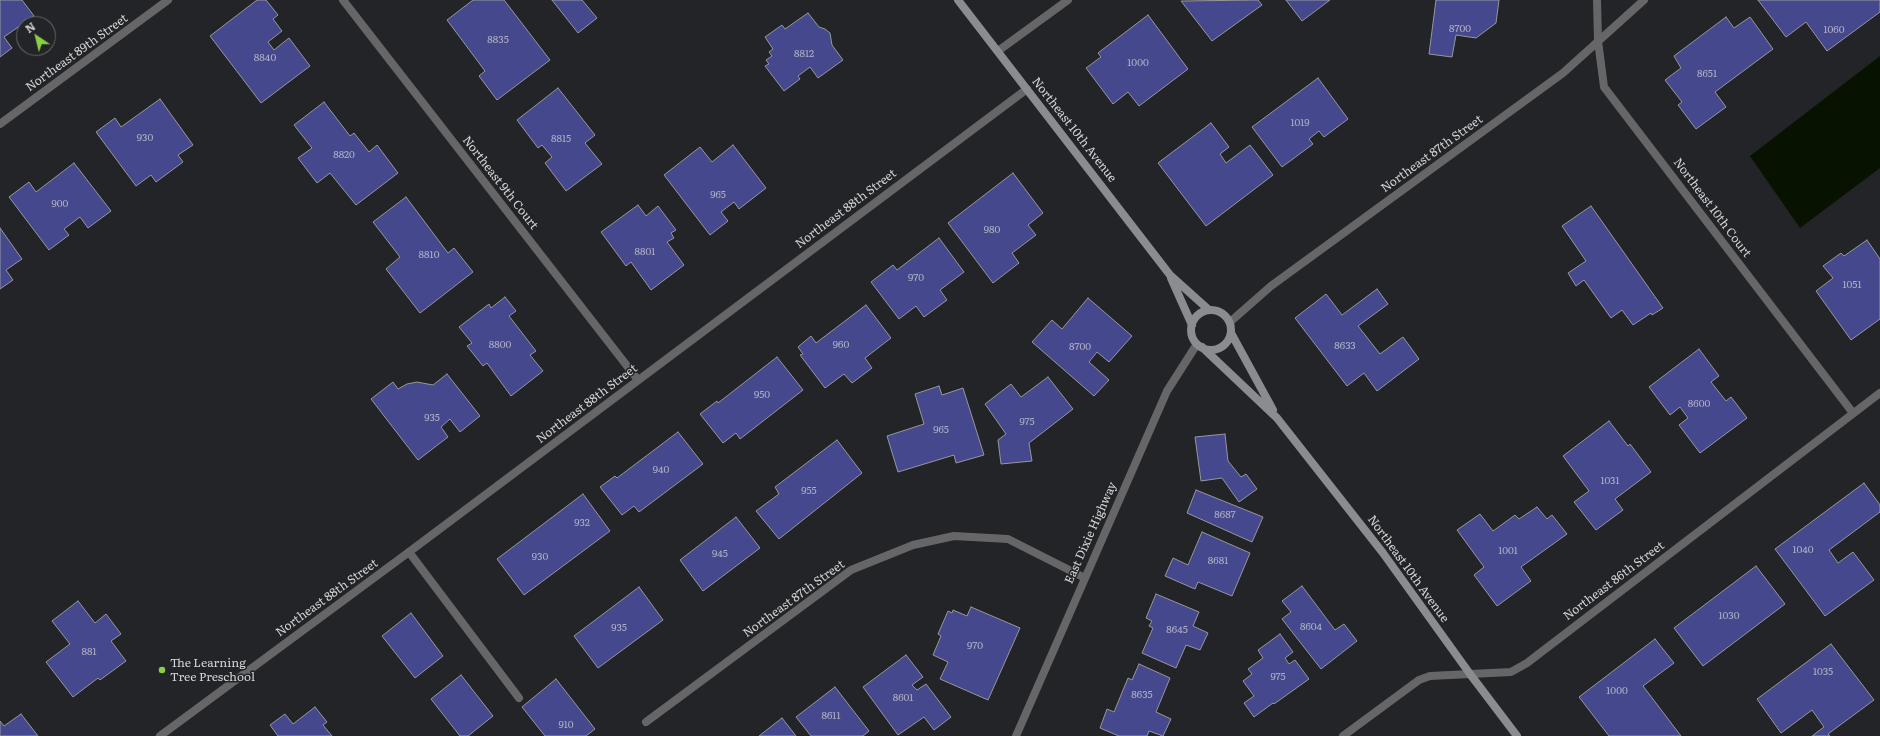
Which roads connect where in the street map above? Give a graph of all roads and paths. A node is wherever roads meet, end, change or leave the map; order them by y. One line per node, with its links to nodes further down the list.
1 (168, 0): 10 (street, Northeast 89th Street)
2 (343, 0): 17 (street, Northeast 9th Court)
3 (958, 0): 8 (street, Northeast 10th Avenue)
4 (1068, 0): 8 (street)
5 (1597, 0): 7 (street, Northeast 10th Court)
6 (1644, 0): 7 (street, Northeast 87th Street)
7 (1598, 41): 13 (street, Northeast 87th Street); 19 (street, Northeast 10th Court)
8 (998, 51): 9 (street, Northeast 10th Avenue)
9 (1027, 89): 11 (street, Northeast 10th Avenue); 17 (street, Northeast 88th Street)
10 (0, 124)
11 (1170, 276): 12 (street, Northeast 10th Avenue); 14 (street, Northeast 10th Avenue)
12 (1209, 310): 13 (street); 14 (street)
13 (1230, 322): 15 (street)
14 (1192, 325): 16 (street)
15 (1231, 333): 16 (street); 20 (street, Northeast 10th Avenue)
16 (1200, 346): 20 (street, Northeast 10th Avenue); 22 (street, East Dixie Highway)
17 (638, 380): 21 (street, Northeast 88th Street)
18 (1880, 393): 19 (street, Northeast 86th Street)
19 (1853, 413): 23 (street, Northeast 86th Street)
20 (1277, 418): 23 (street, Northeast 10th Avenue)
21 (409, 552): 24 (street); 26 (street, Northeast 88th Street)
22 (1084, 578): 25 (street, Northeast 87th Street); 27 (street, East Dixie Highway)
23 (1470, 674): 28 (street, Northeast 86th Street); 29 (street, Northeast 10th Avenue)
24 (519, 698)
25 (646, 722)
26 (160, 736)
27 (1016, 736)
28 (1343, 736)
29 (1517, 736)

